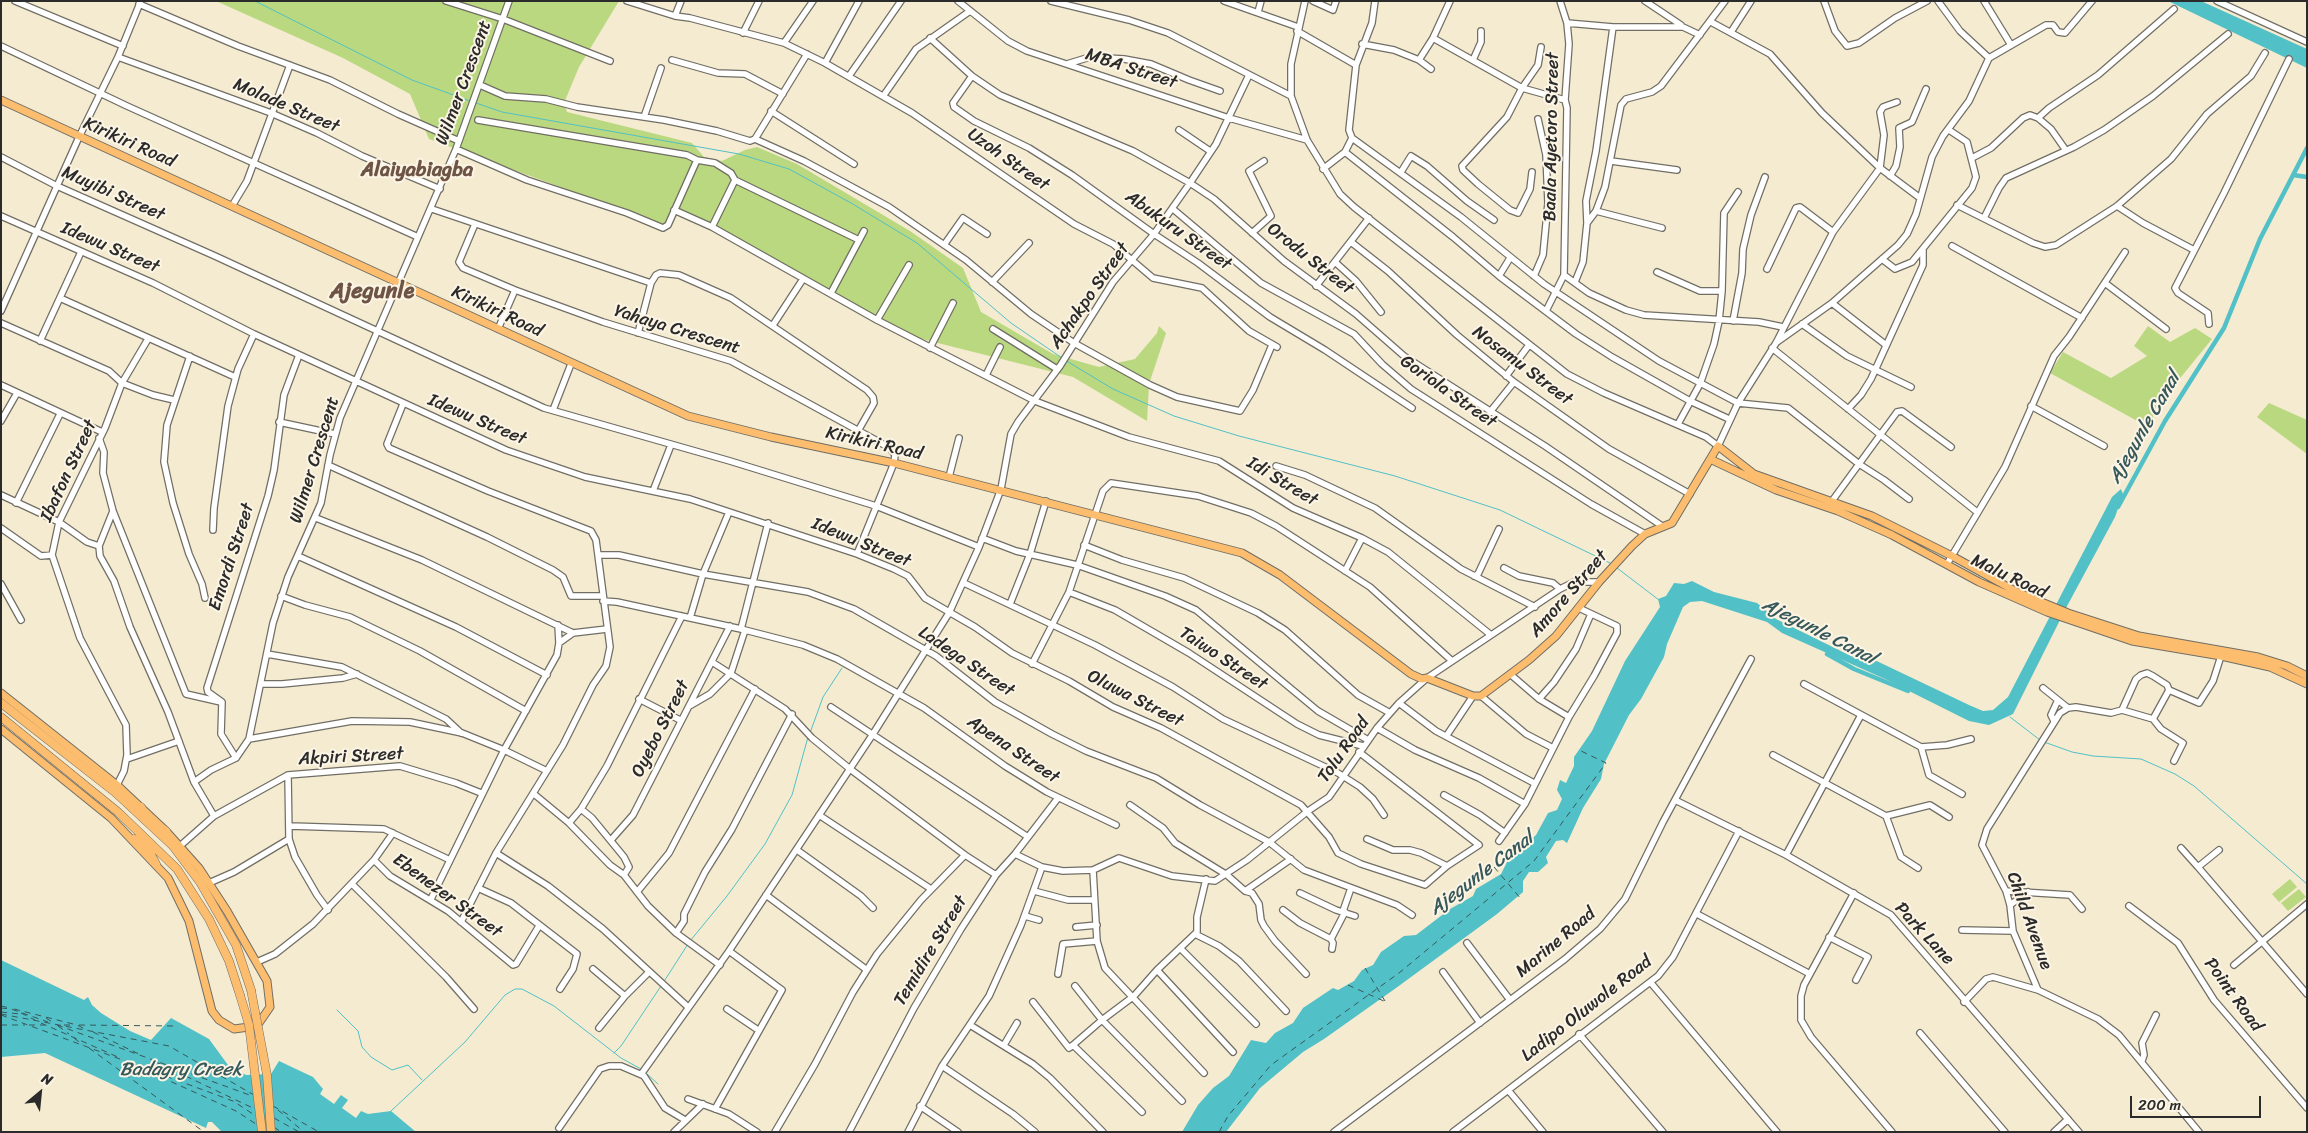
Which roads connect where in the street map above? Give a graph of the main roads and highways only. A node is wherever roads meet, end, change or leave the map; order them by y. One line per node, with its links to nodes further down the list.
1 (1, 100): 11 (main road, Kirikiri Road)
2 (1717, 445): 3 (main road, Malu Road); 4 (main road, Amore Street)
3 (1725, 452): 5 (main road); 6 (main road, Malu Road)
4 (1712, 460): 5 (main road, Malu Road); 11 (main road, Amore Street)
5 (1720, 464): 6 (main road, Malu Road)
6 (1840, 508): 7 (main road, Malu Road); 7 (main road, Malu Road)
7 (2049, 609): 8 (main road, Malu Road)
8 (2198, 649): 9 (main road, Malu Road); 9 (main road, Malu Road)
9 (2306, 680)
10 (1, 693): 15 (main road)
11 (1477, 696)
12 (1, 703): 15 (highway)
13 (1, 717): 16 (highway)
14 (1, 729): 18 (main road)
15 (139, 810): 17 (highway); 17 (highway)
16 (140, 830): 19 (highway); 20 (highway)
17 (163, 832): 21 (main road); 23 (highway, bridge)
18 (134, 839): 19 (highway); 21 (main road)
19 (146, 844): 20 (highway); 21 (highway)
20 (166, 857): 22 (highway, bridge)
21 (156, 864)
22 (262, 1132)
23 (271, 1132)

